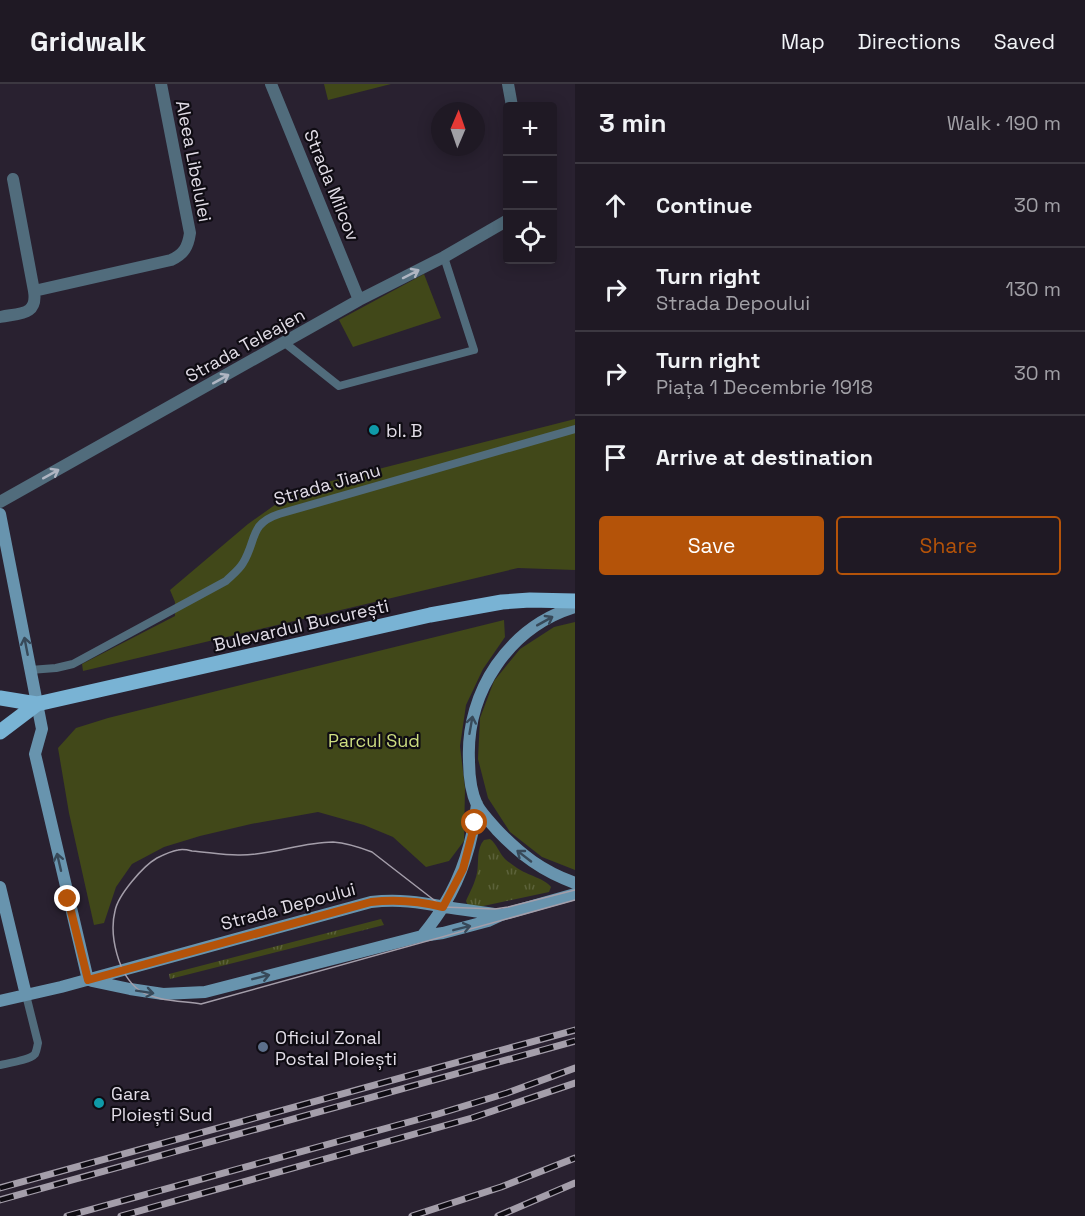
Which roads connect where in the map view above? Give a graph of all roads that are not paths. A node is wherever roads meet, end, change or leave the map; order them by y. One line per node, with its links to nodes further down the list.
1 (160, 84): 8 (street, Aleea Libelulei)
2 (271, 84): 9 (street, Strada Milcov)
3 (508, 84): 4 (street)
4 (511, 102)
5 (13, 179): 8 (street)
6 (503, 222): 7 (street, Strada Teleajen)
7 (444, 257): 9 (street, Strada Teleajen, one-way to 7); 11 (lane)
8 (34, 291): 10 (street)
9 (359, 300): 11 (street, Strada Teleajen)
10 (0, 317)
11 (285, 343): 13 (street, Strada Teleajen, one-way to 11)
12 (575, 429): 17 (lane, Strada Jianu)
13 (0, 502)
14 (0, 514): 17 (main road, one-way to 14)
15 (575, 601): 19 (main road, Bulevardul București)
16 (575, 608): 21 (main road, one-way to 16)
17 (30, 670): 19 (main road)
18 (0, 696): 19 (main road, Bulevardul București)
19 (37, 704): 20 (main road, Bulevardul București); 28 (main road, one-way to 19)
20 (0, 732)
21 (477, 804): 22 (main road, one-way to 21); 25 (main road)
22 (575, 883)
23 (0, 887): 29 (main road)
24 (575, 894): 26 (main road, Strada Depoului)
25 (443, 907): 26 (main road, Strada Depoului); 27 (main road); 28 (main road, Strada Depoului)
26 (501, 915): 27 (main road, Strada Depoului, one-way to 26)
27 (422, 936): 28 (main road, Strada Depoului, one-way to 27)
28 (88, 980): 29 (main road, Strada Depoului)
29 (26, 995): 30 (main road, Strada Depoului); 31 (lane)
30 (0, 1001)
31 (0, 1065)

